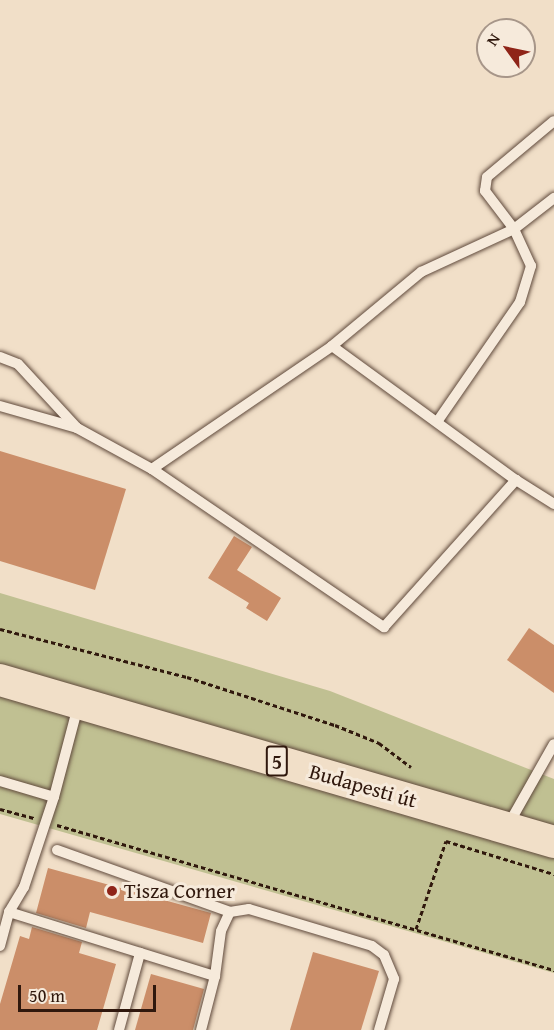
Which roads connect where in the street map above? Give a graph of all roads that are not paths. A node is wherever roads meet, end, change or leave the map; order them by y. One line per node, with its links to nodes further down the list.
1 (554, 121): 3 (lane)
2 (554, 198): 3 (lane)
3 (514, 229): 4 (lane); 7 (lane)
4 (332, 346): 7 (lane); 9 (lane)
5 (0, 357): 8 (lane)
6 (0, 406): 8 (lane)
7 (437, 422): 10 (lane)
8 (77, 428): 9 (lane)
9 (152, 469): 10 (lane)
10 (516, 480): 11 (lane)
11 (554, 504)
12 (0, 680): 13 (main road, Budapesti út / 5)
13 (79, 703): 16 (lane); 17 (main road, Budapesti út / 5)
14 (554, 744): 17 (lane)
15 (0, 781): 16 (lane)
16 (54, 797): 20 (lane)
17 (506, 829): 18 (main road, Budapesti út / 5)
18 (554, 842)
19 (57, 850): 21 (lane)
20 (9, 912): 22 (lane); 23 (lane)
21 (230, 912): 24 (lane); 27 (lane)
22 (0, 946)
23 (140, 953): 24 (lane); 25 (lane)
24 (215, 976): 26 (lane)
25 (118, 1030)
26 (201, 1030)
27 (379, 1030)

